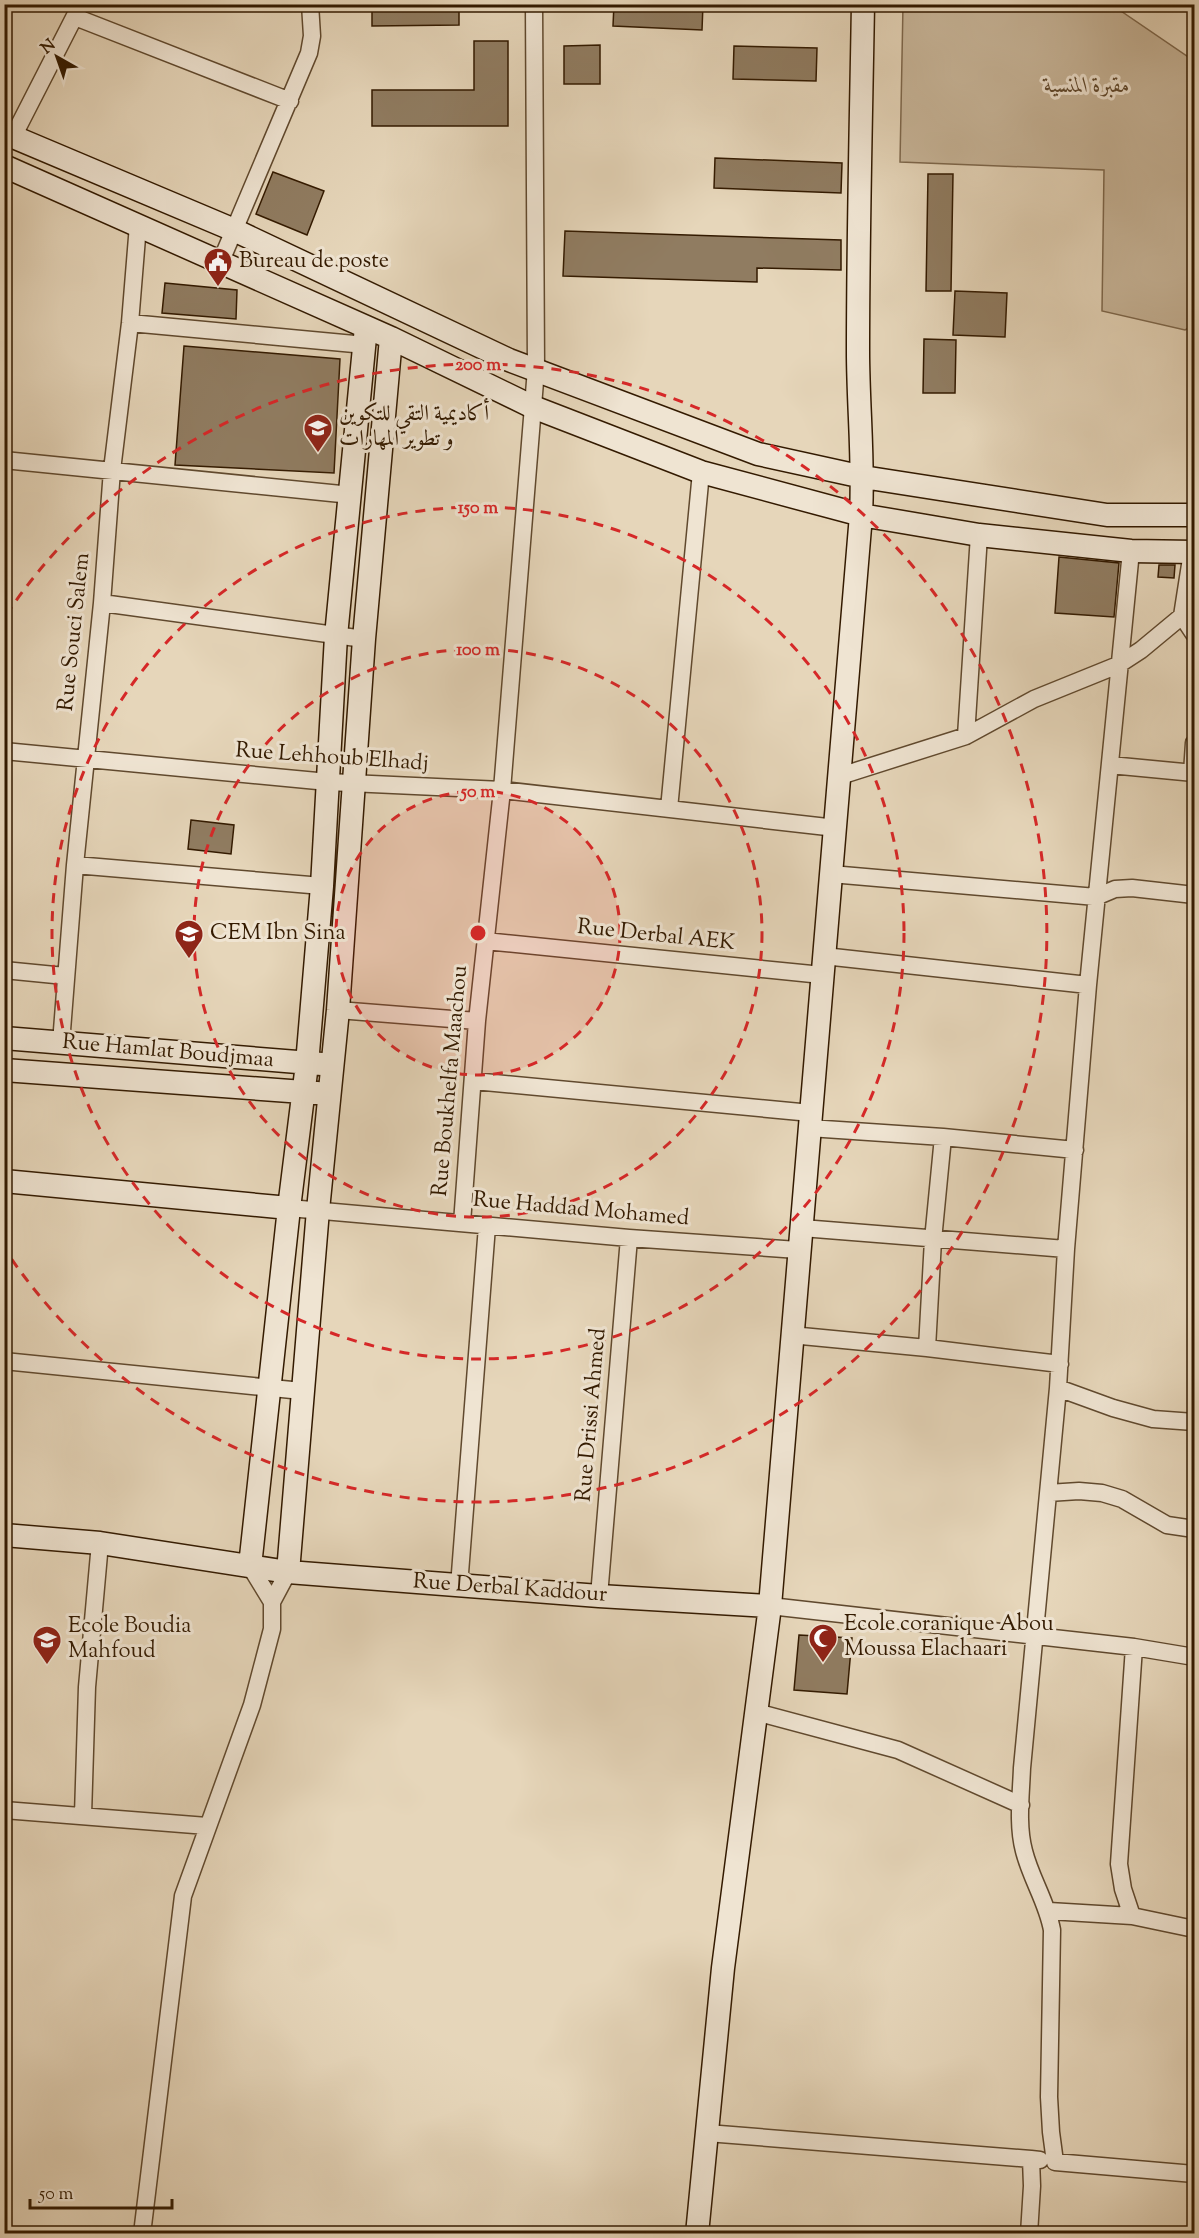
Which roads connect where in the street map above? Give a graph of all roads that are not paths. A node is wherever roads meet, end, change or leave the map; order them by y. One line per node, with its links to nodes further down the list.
1 (310, 4): 5 (street)
2 (534, 4): 14 (street, Rue Boukhelfa Maachou)
3 (863, 4): 19 (street)
4 (78, 11): 5 (street); 6 (street)
5 (290, 101): 9 (street)
6 (8, 137): 9 (street)
7 (4, 166): 8 (street)
8 (138, 225): 10 (street); 11 (street, Rue Souci Salem)
9 (234, 230): 10 (street); 14 (street)
10 (221, 261): 12 (street)
11 (130, 323): 12 (street); 17 (street, Rue Souci Salem)
12 (365, 336): 13 (street); 20 (street)
13 (391, 338): 15 (street); 30 (street)
14 (536, 369): 15 (street, Rue Boukhelfa Maachou); 19 (street)
15 (534, 406): 18 (street); 41 (street, Rue Boukhelfa Maachou)
16 (4, 460): 17 (street)
17 (112, 470): 20 (street); 26 (street, Rue Souci Salem)
18 (701, 472): 21 (street); 42 (street)
19 (863, 477): 21 (street); 22 (street)
20 (351, 495): 29 (street)
21 (861, 515): 23 (street); 38 (street)
22 (1194, 515)
23 (979, 535): 24 (street); 32 (street)
24 (1131, 551): 25 (street); 31 (street)
25 (1193, 552): 27 (street)
26 (102, 603): 29 (street); 35 (street, Rue Souci Salem)
27 (1182, 616): 28 (street); 31 (street)
28 (1194, 634)
29 (336, 636): 30 (street); 39 (street)
30 (364, 639): 40 (street)
31 (1118, 665): 32 (street); 36 (street)
32 (966, 736): 38 (street)
33 (1194, 743): 37 (street)
34 (4, 751): 35 (street, Rue Lehhoub Elhadj)
35 (85, 760): 39 (street, Rue Lehhoub Elhadj); 44 (street, Rue Souci Salem)
36 (1110, 765): 37 (street); 48 (street)
37 (1193, 773)
38 (840, 776): 43 (street)
39 (328, 782): 40 (street, Rue Lehhoub Elhadj); 46 (street)
40 (355, 784): 41 (street, Rue Lehhoub Elhadj); 54 (street)
41 (502, 790): 42 (street, Rue Lehhoub Elhadj); 49 (street, Rue Boukhelfa Maachou)
42 (669, 809): 43 (street, Rue Lehhoub Elhadj)
43 (836, 828): 45 (street)
44 (75, 865): 46 (street); 52 (street, Rue Souci Salem)
45 (831, 874): 48 (street); 50 (street)
46 (322, 886): 58 (street)
47 (1194, 895): 48 (street)
48 (1096, 897): 53 (street)
49 (485, 941): 50 (street, Rue Derbal AEK); 55 (street, Rue Boukhelfa Maachou)
50 (823, 966): 53 (street, Rue Derbal AEK); 64 (street)
51 (4, 970): 52 (street)
52 (65, 976): 57 (street, Rue Souci Salem)
53 (1088, 985): 66 (street)
54 (338, 1010): 55 (street); 59 (street)
55 (477, 1021): 61 (street, Rue Boukhelfa Maachou)
56 (4, 1038): 57 (street, Rue Hamlat Boudjmaa)
57 (61, 1043): 58 (street, Rue Hamlat Boudjmaa)
58 (307, 1064): 59 (street, Rue Hamlat Boudjmaa); 62 (street)
59 (332, 1065): 63 (street)
60 (4, 1070): 62 (street, Rue Hamlat Boudjmaa)
61 (474, 1081): 64 (street); 70 (street, Rue Boukhelfa Maachou)
62 (304, 1091): 63 (street, Rue Hamlat Boudjmaa); 68 (street)
63 (329, 1094): 69 (street)
64 (810, 1120): 65 (street); 73 (street)
65 (943, 1137): 66 (street); 74 (street)
66 (1075, 1150): 75 (street)
67 (4, 1181): 68 (street)
68 (289, 1208): 69 (street, Rue Haddad Mohamed); 80 (street)
69 (318, 1210): 70 (street, Rue Haddad Mohamed); 82 (street)
70 (462, 1223): 71 (street, Rue Haddad Mohamed)
71 (487, 1226): 72 (street, Rue Haddad Mohamed); 90 (street)
72 (629, 1238): 73 (street, Rue Haddad Mohamed); 91 (street, Rue Drissi Ahmed)
73 (800, 1239): 74 (street, Rue Haddad Mohamed); 76 (street)
74 (933, 1240): 75 (street, Rue Haddad Mohamed); 77 (street)
75 (1066, 1249): 79 (street)
76 (791, 1335): 77 (street); 93 (street)
77 (927, 1348): 79 (street)
78 (4, 1361): 80 (street)
79 (1060, 1364): 81 (street)
80 (269, 1388): 82 (street); 88 (street)
81 (1058, 1388): 83 (street); 84 (street)
82 (302, 1391): 89 (street)
83 (1194, 1422)
84 (1048, 1492): 85 (street); 94 (street)
85 (1194, 1529)
86 (4, 1535): 87 (street, Rue Derbal Kaddour)
87 (100, 1543): 88 (street, Rue Derbal Kaddour); 100 (street)
88 (250, 1566): 89 (street, Rue Derbal Kaddour); 92 (street)
89 (288, 1572): 90 (street, Rue Derbal Kaddour); 92 (street)
90 (459, 1586): 91 (street, Rue Derbal Kaddour)
91 (599, 1596): 93 (street, Rue Derbal Kaddour)
92 (272, 1602): 101 (street)
93 (770, 1606): 94 (street); 97 (street)
94 (1034, 1636): 95 (street); 98 (street)
95 (1134, 1647): 96 (street); 103 (street)
96 (1194, 1657)
97 (756, 1712): 98 (street); 105 (street)
98 (1021, 1805): 102 (street)
99 (4, 1810): 100 (street)
100 (83, 1815): 101 (street)
101 (207, 1826): 109 (street)
102 (1049, 1911): 103 (street); 107 (street)
103 (1132, 1916): 104 (street)
104 (1194, 1929)
105 (707, 2133): 106 (street); 110 (street)
106 (1031, 2159): 107 (street); 111 (street)
107 (1055, 2162): 108 (street)
108 (1194, 2174)
109 (142, 2234)
110 (697, 2234)
111 (1029, 2234)

